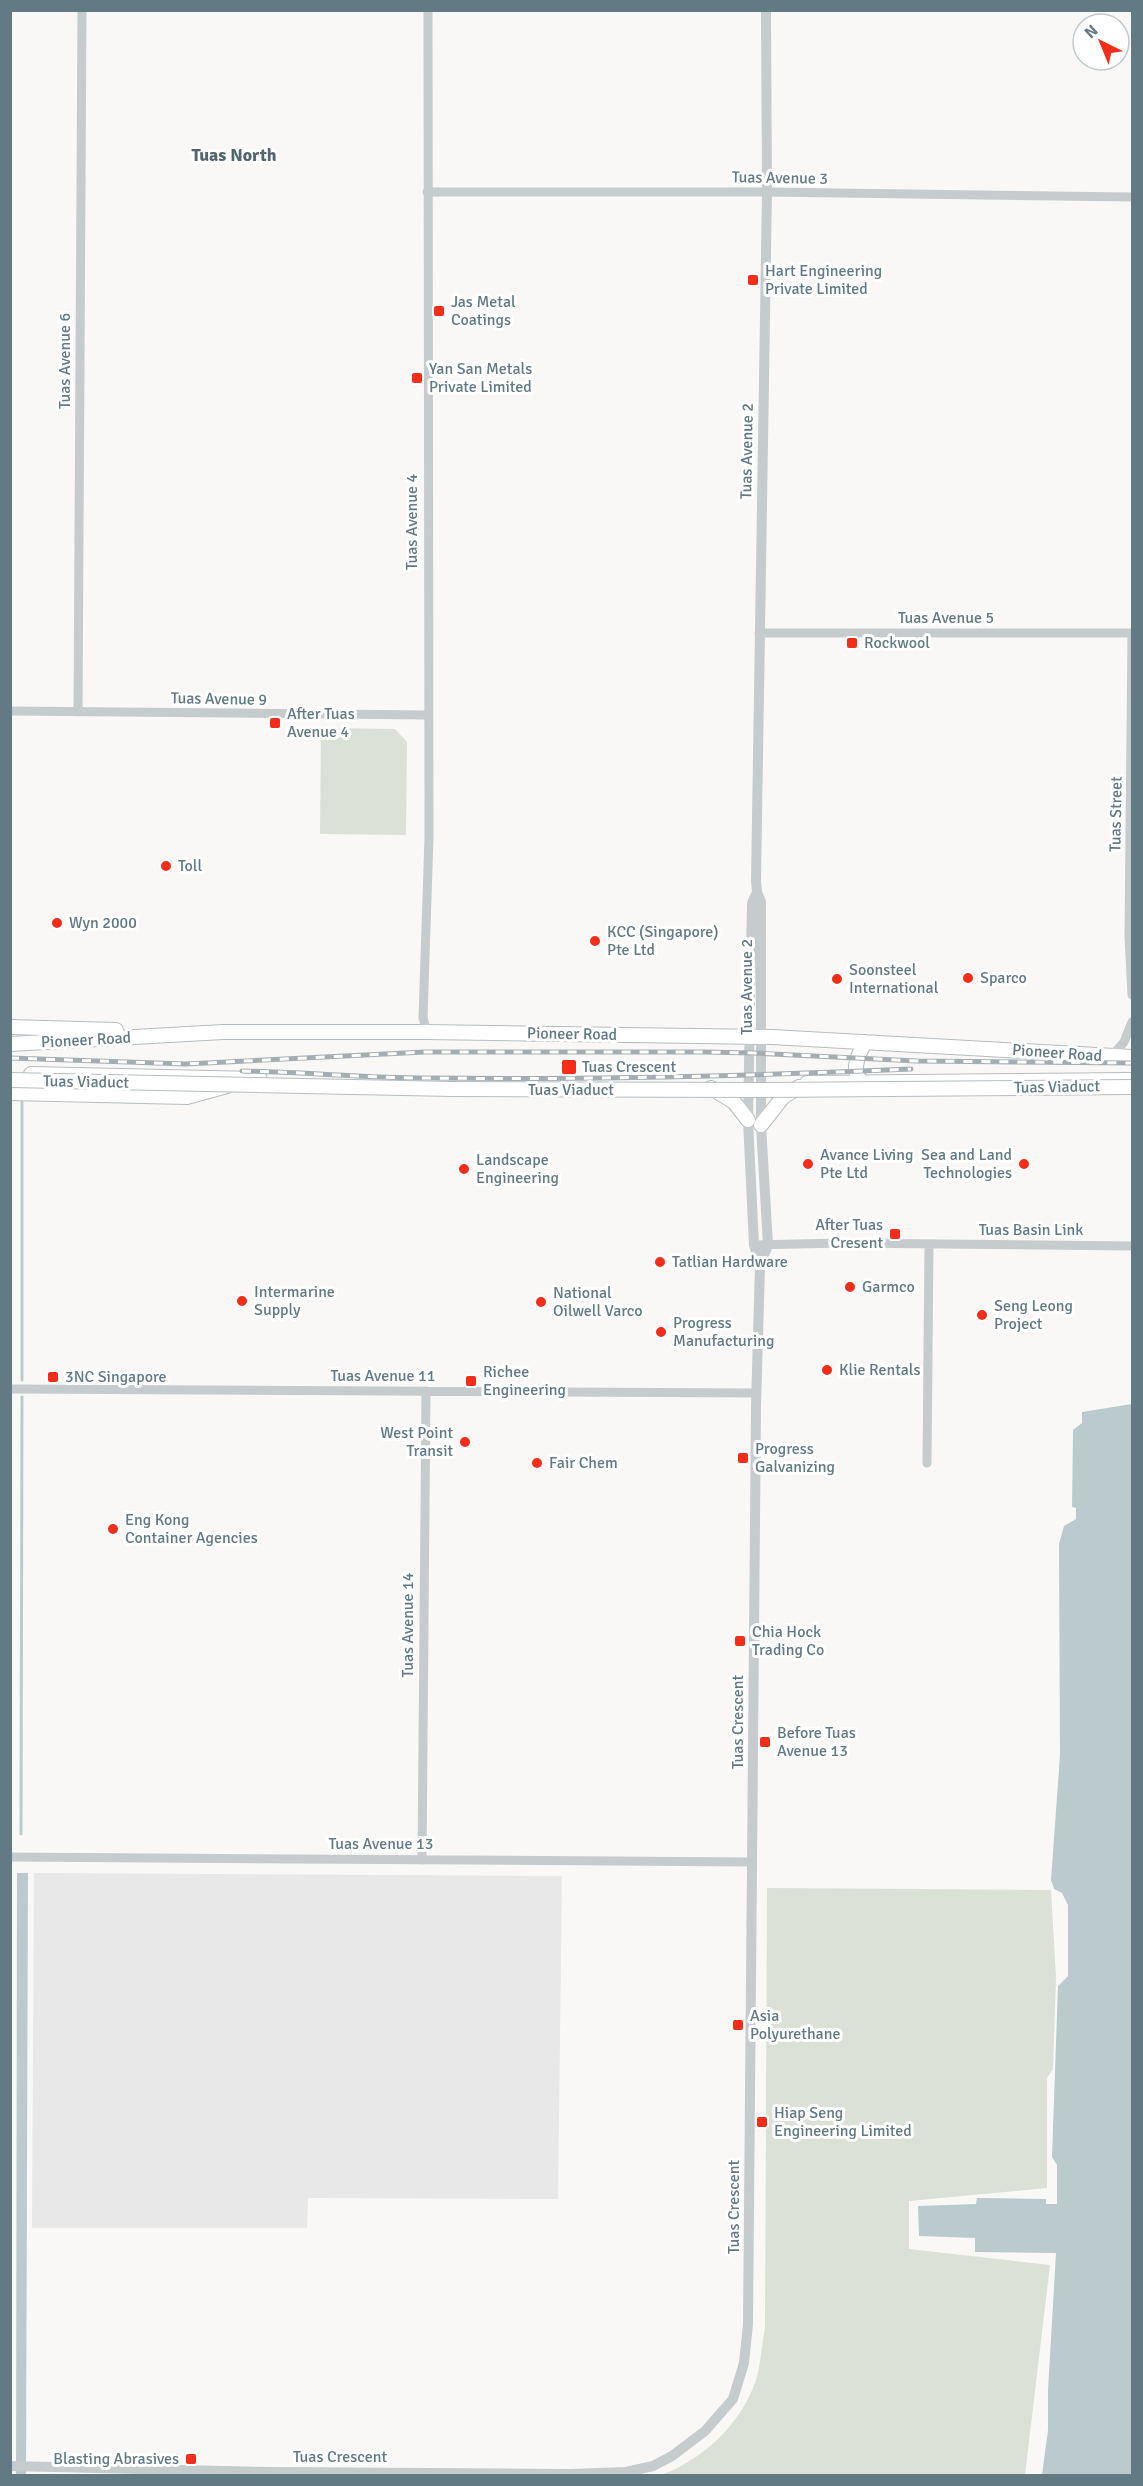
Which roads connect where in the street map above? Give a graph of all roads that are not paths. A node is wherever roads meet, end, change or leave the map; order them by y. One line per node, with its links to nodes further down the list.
1 (82, 10): 10 (street, Tuas Avenue 6)
2 (428, 10): 4 (street, Tuas Avenue 4)
3 (766, 10): 5 (street, Tuas Avenue 2)
4 (427, 192): 5 (street, Tuas Avenue 3); 11 (street, Tuas Avenue 4)
5 (767, 192): 6 (street, Tuas Avenue 3); 7 (street, Tuas Avenue 2)
6 (1132, 197)
7 (759, 633): 8 (street, Tuas Avenue 5); 17 (street, Tuas Avenue 2)
8 (1132, 633): 12 (street, Tuas Street)
9 (10, 711): 10 (street, Tuas Avenue 9)
10 (78, 712): 11 (street, Tuas Avenue 9)
11 (428, 715): 16 (street, Tuas Avenue 4)
12 (1132, 995)
13 (1132, 1022): 20 (street)
14 (10, 1027): 15 (main road)
15 (215, 1032): 16 (main road, Pioneer Road); 19 (main road, Pioneer Road)
16 (427, 1032): 17 (main road, Pioneer Road)
17 (755, 1037): 18 (main road, Pioneer Road); 27 (street, Tuas Crescent)
18 (865, 1042): 20 (main road, Pioneer Road); 25 (main road)
19 (10, 1044)
20 (1111, 1057): 21 (main road, Pioneer Road)
21 (1132, 1057)
22 (10, 1073): 29 (main road, Pioneer Road)
23 (10, 1080): 28 (main road, Tuas Viaduct, bridge)
24 (1132, 1080): 25 (main road, Pioneer Road)
25 (861, 1082): 26 (main road, Pioneer Road)
26 (806, 1083): 27 (main road, Pioneer Road); 32 (main road)
27 (755, 1084): 29 (main road, Pioneer Road); 32 (street, Tuas Crescent)
28 (229, 1085): 30 (main road, Tuas Viaduct, bridge); 31 (main road)
29 (706, 1085): 32 (main road)
30 (1132, 1087)
31 (10, 1093)
32 (754, 1122): 34 (street, Tuas Crescent); 35 (street, Tuas Crescent)
33 (929, 1244): 35 (street, Tuas Basin Link); 36 (street, Tuas Basin Link); 41 (street)
34 (754, 1245): 35 (street, Tuas Basin Link); 37 (street, Tuas Crescent)
35 (768, 1245): 37 (street, Tuas Crescent)
36 (1132, 1246)
37 (760, 1266): 40 (street, Tuas Crescent)
38 (10, 1389): 39 (street, Tuas Avenue 11)
39 (426, 1391): 40 (street, Tuas Avenue 11); 43 (street, Tuas Avenue 14)
40 (756, 1394): 44 (street, Tuas Crescent)
41 (927, 1463)
42 (10, 1857): 43 (street, Tuas Avenue 13)
43 (422, 1860): 44 (street, Tuas Avenue 13)
44 (751, 1862): 45 (street, Tuas Crescent)
45 (10, 2466)

